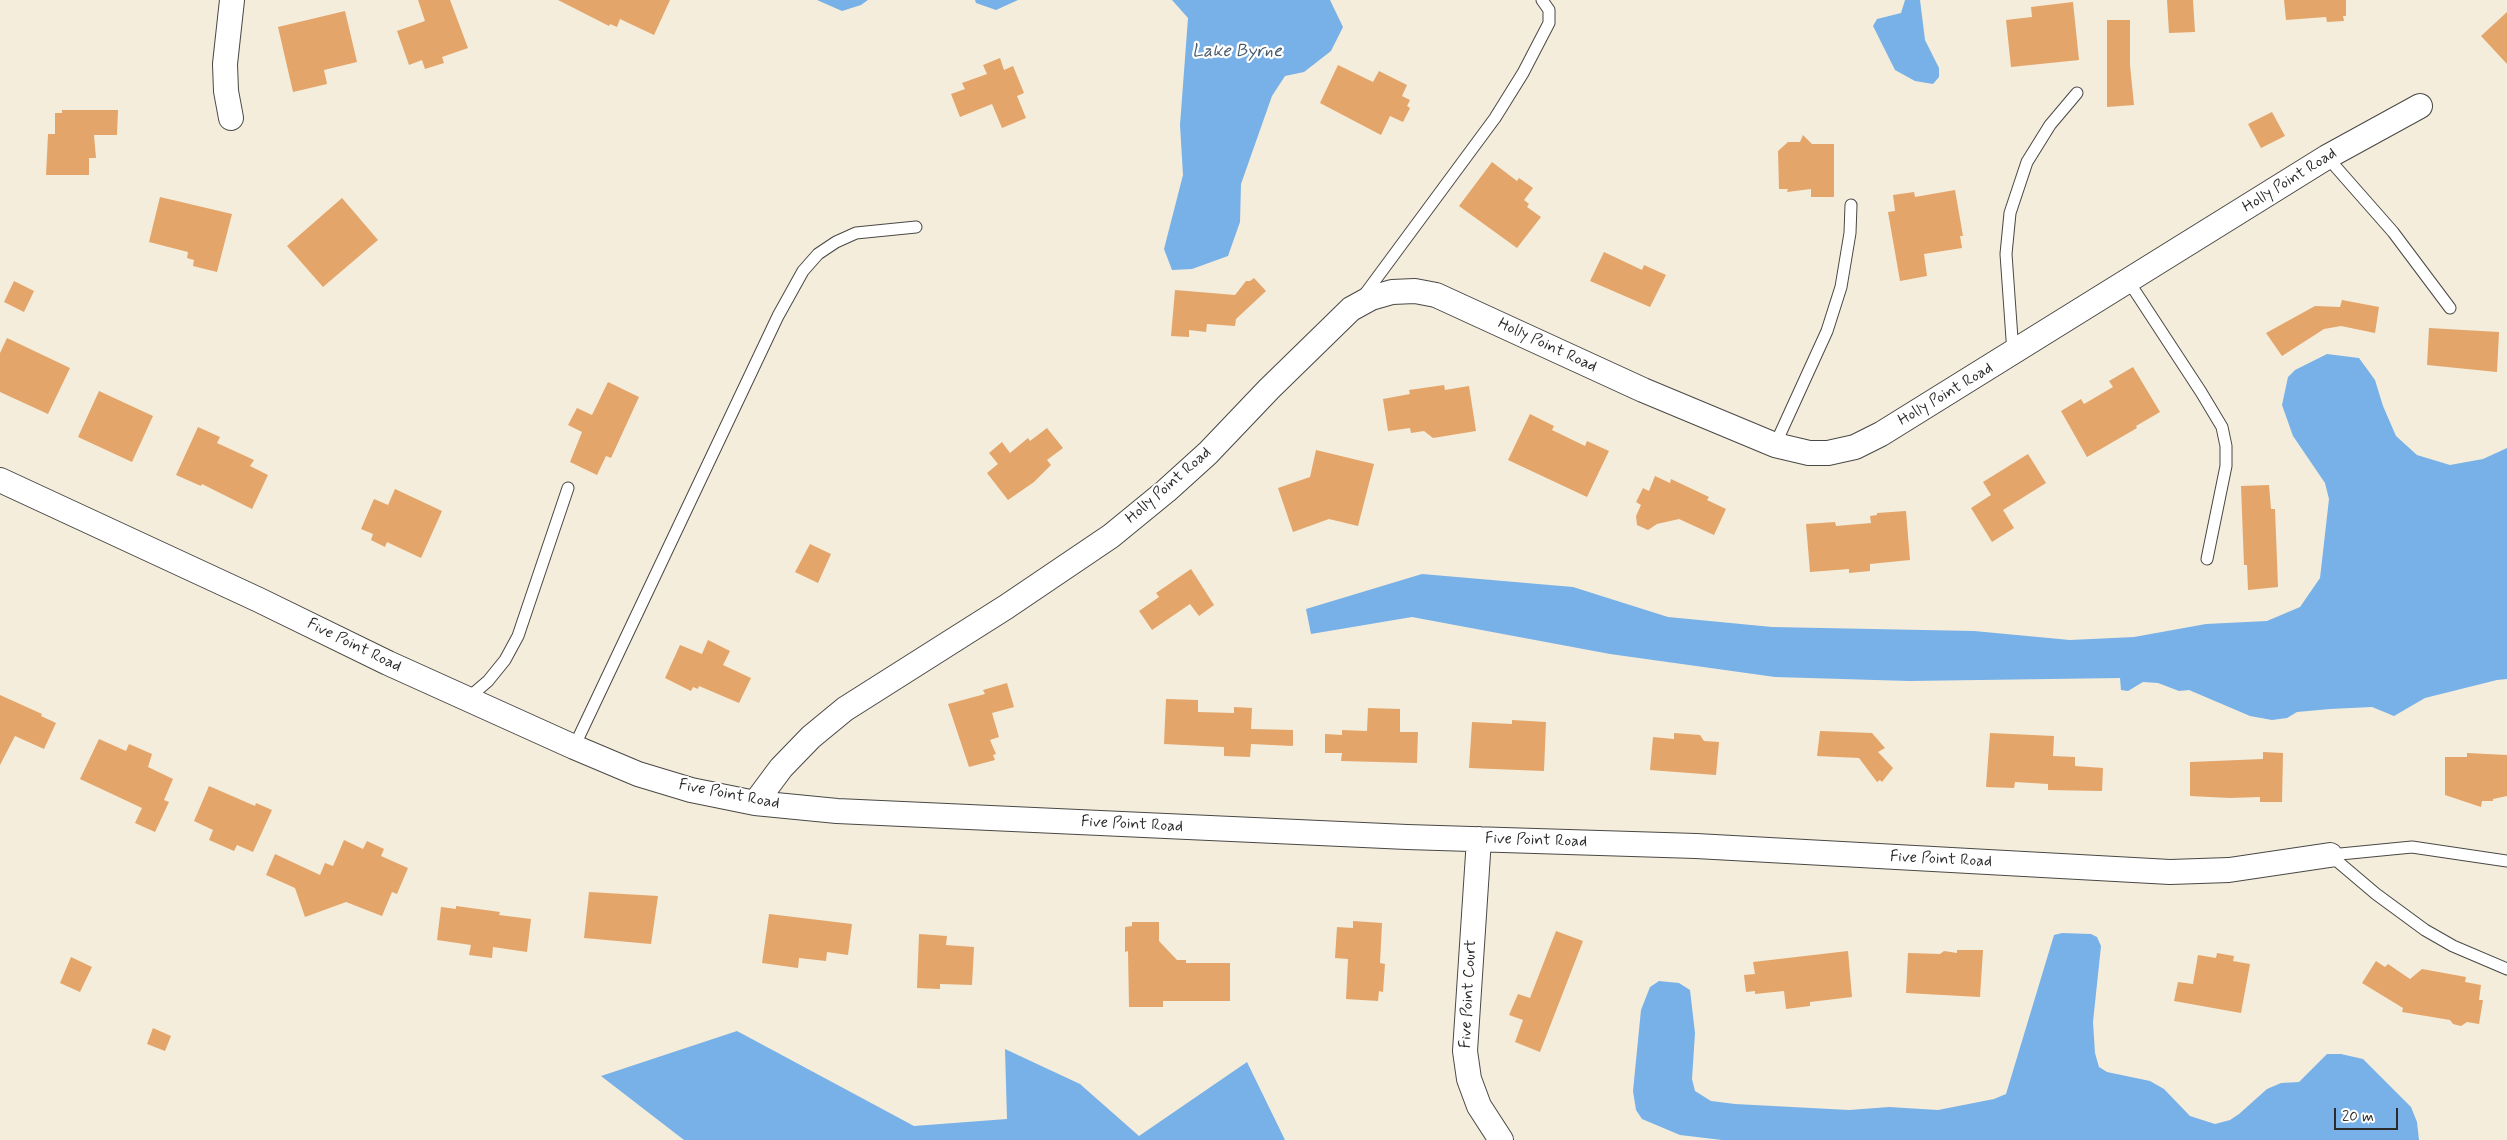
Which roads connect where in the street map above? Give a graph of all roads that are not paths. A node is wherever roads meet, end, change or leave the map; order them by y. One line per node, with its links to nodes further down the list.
1 (232, 0): 5 (street)
2 (1542, 0): 10 (lane)
3 (2077, 92): 12 (lane)
4 (2420, 106): 6 (street, Holly Point Road)
5 (231, 118)
6 (2327, 157): 9 (street, Holly Point Road); 11 (lane)
7 (1852, 205): 13 (lane)
8 (916, 226): 18 (lane)
9 (2129, 282): 12 (street, Holly Point Road); 16 (lane)
10 (1356, 305): 13 (street, Holly Point Road); 19 (street, Holly Point Road)
11 (2450, 308)
12 (2013, 354): 13 (street, Holly Point Road)
13 (1775, 446)
14 (0, 480): 17 (street, Five Point Road)
15 (568, 488): 17 (lane)
16 (2207, 560)
17 (467, 699): 18 (street, Five Point Road)
18 (574, 747): 19 (street, Five Point Road)
19 (755, 803): 20 (street, Five Point Road)
20 (1480, 839): 21 (street, Five Point Road); 24 (street, Five Point Court)
21 (2330, 855): 22 (lane); 23 (lane)
22 (2507, 861)
23 (2507, 969)
24 (1500, 1140)

